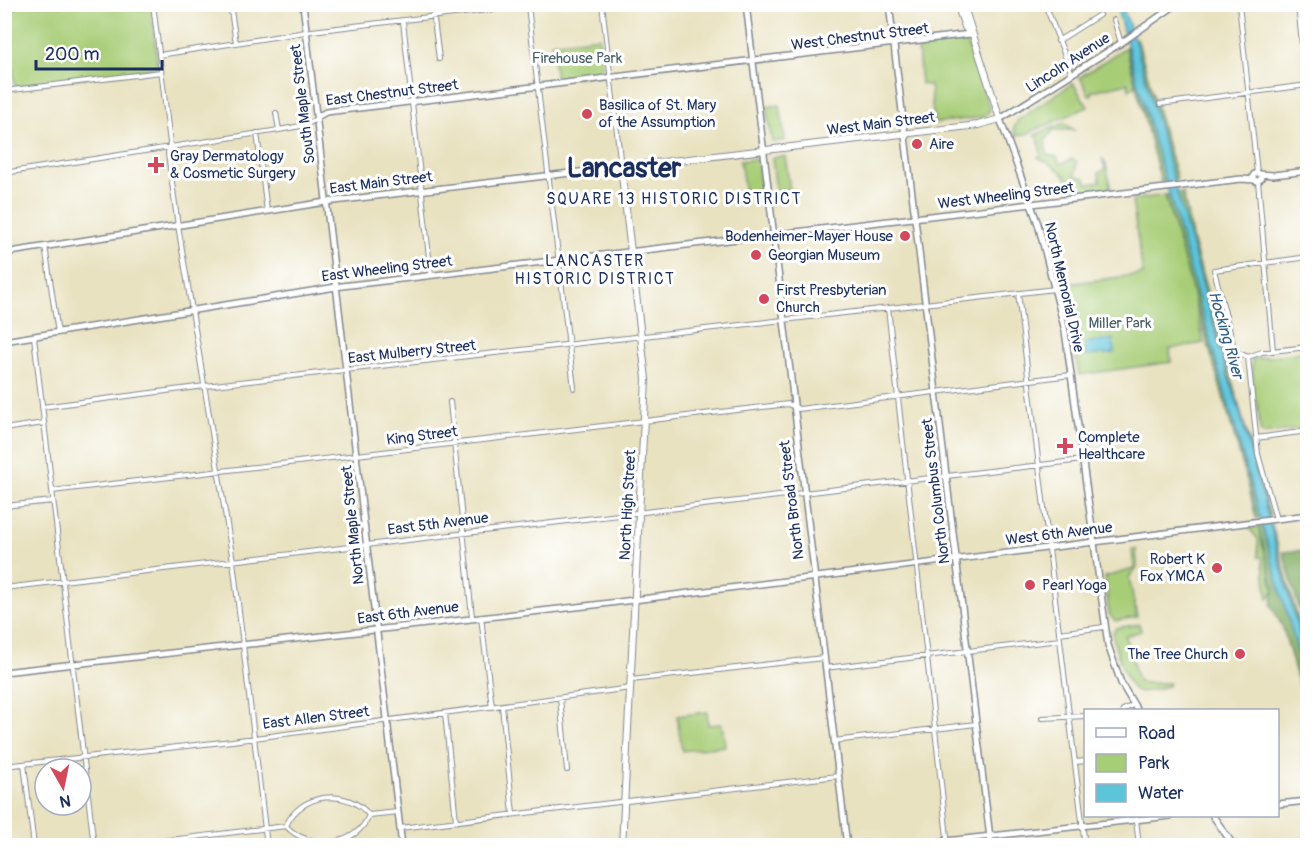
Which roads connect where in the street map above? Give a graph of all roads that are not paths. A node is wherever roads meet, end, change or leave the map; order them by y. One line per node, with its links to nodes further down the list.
1 (17, 4): 17 (street)
2 (153, 4): 28 (street)
3 (230, 4): 26 (street)
4 (303, 4): 22 (street, South Maple Street)
5 (432, 4): 19 (street)
6 (537, 4): 16 (street)
7 (602, 4): 33 (street)
8 (746, 4): 30 (street, North Broad Street)
9 (889, 4): 27 (street, North Columbus Street)
10 (957, 4): 23 (highway)
11 (963, 4): 23 (highway)
12 (1045, 4): 24 (street)
13 (1177, 4): 25 (street, Lincoln Avenue)
14 (1239, 4): 37 (street)
15 (1298, 4): 34 (street)
16 (528, 6): 19 (street); 35 (street)
17 (4, 9)
18 (1099, 15): 24 (street)
19 (434, 16): 21 (street); 29 (street)
20 (1114, 20): 25 (street)
21 (403, 21): 22 (street); 38 (street)
22 (307, 32): 26 (street); 41 (street, South Maple Street)
23 (970, 34): 27 (street, West Chestnut Street); 42 (highway)
24 (1058, 41): 32 (street)
25 (1123, 42): 32 (street, Lincoln Avenue)
26 (236, 43): 28 (street)
27 (893, 44): 30 (street, West Chestnut Street); 45 (street, North Columbus Street)
28 (159, 55): 31 (street)
29 (439, 59)
30 (752, 62): 33 (street, East Chestnut Street); 47 (street, North Broad Street)
31 (161, 72): 36 (street); 46 (street)
32 (1072, 74): 42 (street, Lincoln Avenue)
33 (611, 79): 35 (street, East Chestnut Street); 48 (street)
34 (1307, 85): 37 (street)
35 (538, 88): 38 (street, East Chestnut Street); 51 (street)
36 (4, 91)
37 (1249, 93): 39 (street); 52 (street)
38 (412, 103): 41 (street, East Chestnut Street); 53 (street)
39 (1160, 104)
40 (276, 113): 43 (street)
41 (317, 117): 43 (street, East Chestnut Street); 54 (street, South Maple Street)
42 (1000, 119): 45 (highway, West Main Street); 55 (street, North Memorial Drive)
43 (279, 130): 44 (street, East Chestnut Street)
44 (257, 134): 46 (street, East Chestnut Street); 56 (street)
45 (905, 134): 47 (highway, West Main Street); 57 (street, North Columbus Street)
46 (169, 148): 50 (street, East Chestnut Street); 58 (street)
47 (763, 151): 48 (highway, East Main Street); 59 (street, North Broad Street)
48 (621, 167): 51 (street, East Main Street); 63 (highway, North High Street)
49 (1308, 171): 52 (street, West Wheeling Street)
50 (4, 173)
51 (549, 176): 53 (street, East Main Street); 65 (street)
52 (1257, 177): 55 (street, West Wheeling Street); 66 (street)
53 (423, 190): 54 (street, East Main Street); 67 (street)
54 (326, 202): 56 (street, East Main Street); 68 (street, North Maple Street)
55 (1031, 205): 57 (street, West Wheeling Street); 69 (street, North Memorial Drive)
56 (267, 211): 58 (street, East Main Street)
57 (915, 219): 59 (street, West Wheeling Street); 71 (street, North Columbus Street)
58 (177, 225): 61 (street, East Main Street); 73 (street)
59 (774, 236): 63 (street, East Wheeling Street); 74 (street, North Broad Street)
60 (4, 240): 62 (street)
61 (45, 246): 62 (street, East Main Street); 75 (street)
62 (5, 253)
63 (632, 253): 65 (street, East Wheeling Street); 77 (highway, North High Street)
64 (1308, 257): 66 (street)
65 (559, 261): 67 (street, East Wheeling Street); 79 (street)
66 (1265, 262): 81 (street); 82 (street)
67 (431, 275): 68 (street, East Wheeling Street)
68 (336, 287): 73 (street, East Wheeling Street); 83 (street, North Maple Street)
69 (1055, 289): 70 (street, East Mulberry Street); 84 (street, North Memorial Drive)
70 (1018, 294): 71 (street, East Mulberry Street); 85 (street)
71 (925, 304): 72 (street, East Mulberry Street); 88 (street, North Columbus Street)
72 (888, 308): 74 (street, East Mulberry Street); 89 (street)
73 (192, 310): 75 (street, East Wheeling Street); 86 (street)
74 (784, 321): 77 (street, East Mulberry Street); 92 (street, North Broad Street)
75 (58, 333): 76 (street, East Wheeling Street)
76 (34, 337): 78 (street, East Wheeling Street); 91 (street)
77 (641, 337): 79 (street, East Mulberry Street); 93 (highway, North High Street)
78 (4, 342)
79 (570, 345): 83 (street, East Mulberry Street); 87 (street)
80 (1308, 347): 81 (street)
81 (1273, 351): 82 (street)
82 (1248, 357): 97 (street)
83 (347, 371): 86 (street, East Mulberry Street); 99 (street, North Maple Street)
84 (1071, 375): 85 (street, King Street); 100 (street, North Memorial Drive)
85 (1028, 380): 88 (street, King Street); 101 (street)
86 (205, 386): 91 (street, East Mulberry Street); 102 (street)
87 (574, 388)
88 (936, 392): 89 (street, King Street); 103 (street, North Columbus Street)
89 (898, 397): 92 (street, King Street); 104 (street)
90 (450, 402): 98 (street)
91 (42, 407): 94 (street)
92 (794, 407): 93 (street, King Street); 106 (street, North Broad Street)
93 (644, 422): 98 (street, King Street); 109 (highway, North High Street)
94 (44, 423): 95 (street); 105 (street)
95 (4, 429)
96 (1308, 431): 97 (street)
97 (1256, 438): 111 (street)
98 (454, 444): 99 (street, King Street); 112 (street)
99 (357, 455): 102 (street, King Street); 114 (street, North Maple Street)
100 (1082, 460): 101 (street, East 5th Avenue); 113 (street, North Memorial Drive)
101 (1038, 465): 103 (street, East 5th Avenue); 115 (street)
102 (219, 472): 105 (street, King Street); 117 (street)
103 (946, 476): 104 (street, East 5th Avenue); 116 (street, North Columbus Street)
104 (909, 481): 106 (street, East 5th Avenue); 118 (street)
105 (52, 491): 107 (street)
106 (804, 494): 109 (street, East 5th Avenue); 119 (street, North Broad Street)
107 (53, 501): 108 (street); 120 (street)
108 (4, 506)
109 (640, 513): 112 (street, East 5th Avenue); 122 (highway, North High Street)
110 (1308, 515): 111 (street, West 6th Avenue)
111 (1274, 519): 113 (street, West 6th Avenue)
112 (464, 533): 114 (street, East 5th Avenue); 124 (street)
113 (1093, 542): 115 (street, West 6th Avenue); 125 (street, North Memorial Drive)
114 (367, 544): 117 (street, East 5th Avenue); 126 (street, North Maple Street)
115 (1048, 548): 116 (street, West 6th Avenue); 127 (street)
116 (956, 559): 118 (street, West 6th Avenue); 130 (street, North Columbus Street)
117 (233, 561): 120 (street, East 5th Avenue); 129 (street)
118 (918, 563): 119 (street, West 6th Avenue); 131 (street)
119 (813, 576): 122 (street, East 6th Avenue); 132 (street, North Broad Street)
120 (63, 582): 121 (street, East 5th Avenue); 133 (street)
121 (4, 588)
122 (636, 599): 123 (street, East 6th Avenue); 136 (highway, North High Street)
123 (480, 616): 124 (street, East 6th Avenue); 140 (street)
124 (472, 617): 126 (street, East 6th Avenue)
125 (1104, 627): 127 (street); 141 (street, North Memorial Drive)
126 (377, 629): 129 (street, East 6th Avenue); 146 (street, North Maple Street)
127 (1059, 633): 128 (street)
128 (1060, 640): 130 (street); 145 (street)
129 (244, 645): 133 (street, East 6th Avenue); 149 (street)
130 (967, 652): 131 (street); 147 (street, North Columbus Street)
131 (927, 657): 134 (street); 148 (street)
132 (823, 658): 134 (street, North Broad Street); 136 (street)
133 (72, 665): 135 (street, East 6th Avenue); 151 (street)
134 (825, 668): 150 (street, North Broad Street)
135 (4, 672)
136 (631, 680): 137 (highway, North High Street)
137 (631, 688): 138 (street, East Allen Street); 159 (highway, North High Street)
138 (560, 698): 139 (street, East Allen Street); 157 (street)
139 (501, 706): 140 (street, East Allen Street); 163 (street)
140 (492, 707): 142 (street, East Allen Street)
141 (1135, 708)
142 (445, 713): 146 (street, East Allen Street); 169 (street)
143 (1084, 716): 145 (street)
144 (1042, 718): 145 (street)
145 (1070, 718): 153 (street)
146 (387, 721): 149 (street, East Allen Street); 162 (street, North Maple Street)
147 (976, 724): 148 (street); 174 (street, North Columbus Street)
148 (935, 729): 150 (street); 176 (street)
149 (255, 738): 151 (street, East Allen Street); 173 (street)
150 (833, 741): 158 (street, North Broad Street)
151 (83, 757)
152 (1084, 761): 153 (street)
153 (1075, 762): 170 (street)
154 (33, 763): 155 (street, East Allen Street)
155 (24, 764): 156 (street, East Allen Street); 177 (street)
156 (4, 766)
157 (567, 770)
158 (838, 776): 159 (street); 183 (street, North Broad Street)
159 (625, 801): 163 (street); 182 (highway, North High Street)
160 (1308, 801): 161 (street)
161 (1279, 804)
162 (398, 812): 164 (street); 172 (street, North Maple Street)
163 (513, 814): 169 (street)
164 (369, 815): 171 (street); 171 (street)
165 (90, 817): 178 (street)
166 (1159, 817): 168 (street)
167 (1214, 817): 188 (street)
168 (1136, 819): 170 (street); 187 (street)
169 (456, 821): 172 (street)
170 (1083, 825): 174 (street); 186 (street)
171 (286, 826): 173 (street)
172 (400, 828): 181 (street, North Maple Street)
173 (265, 829): 175 (street); 180 (street)
174 (990, 836): 176 (street); 185 (street, North Columbus Street)
175 (162, 843): 179 (street)
176 (948, 843): 184 (street)
177 (34, 846)
178 (93, 846)
179 (120, 846)
180 (267, 846)
181 (402, 846)
182 (622, 846)
183 (847, 846)
184 (901, 846)
185 (991, 846)
186 (1085, 846)
187 (1139, 846)
188 (1233, 846)

